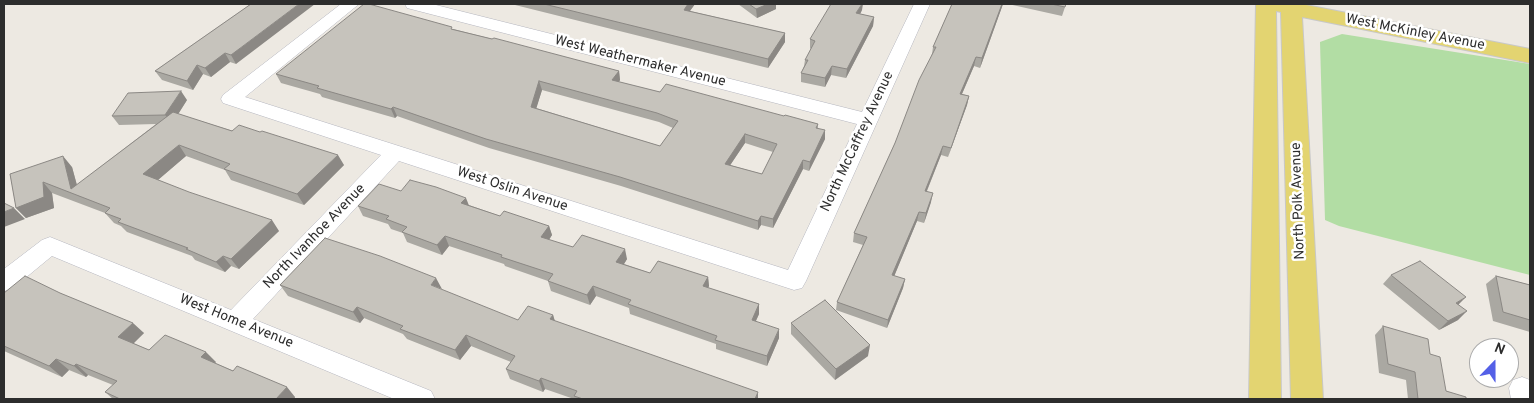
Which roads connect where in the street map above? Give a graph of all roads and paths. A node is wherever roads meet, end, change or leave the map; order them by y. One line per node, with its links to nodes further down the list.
1 (351, 4): 10 (street, West Oslin Avenue)
2 (413, 4): 9 (street, West Weathermaker Avenue)
3 (922, 4): 9 (street, North McCaffrey Avenue)
4 (1266, 4): 14 (main road)
5 (1334, 4): 7 (main road, West McKinley Avenue)
6 (1284, 5): 8 (main road, West McKinley Avenue); 18 (main road, North Polk Avenue)
7 (1530, 42)
8 (1530, 56)
9 (868, 120): 11 (street, North McCaffrey Avenue)
10 (396, 152): 11 (street, West Oslin Avenue); 13 (street, North Ivanhoe Avenue)
11 (794, 281)
12 (4, 282): 13 (street, West Home Avenue)
13 (235, 322): 15 (street, West Home Avenue)
14 (1266, 354): 16 (main road); 17 (main road)
15 (422, 399)
16 (1266, 399)
17 (1282, 399)
18 (1307, 399)

